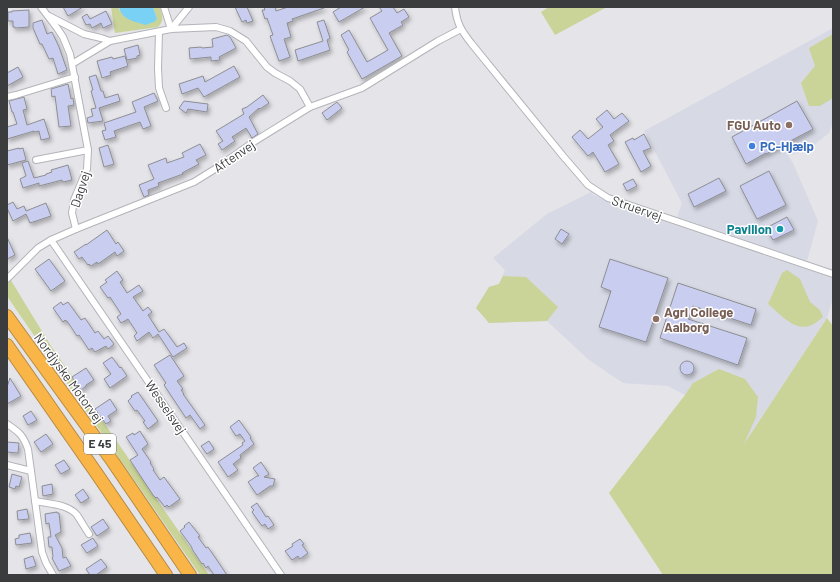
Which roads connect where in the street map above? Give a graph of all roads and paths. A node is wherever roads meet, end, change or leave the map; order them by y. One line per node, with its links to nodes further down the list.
1 (40, 7): 5 (street, Dagvej)
2 (164, 7): 6 (street)
3 (189, 7): 6 (street)
4 (455, 7): 7 (street, Struervej)
5 (47, 15): 9 (street); 10 (street, Dagvej)
6 (171, 28): 8 (street); 13 (street)
7 (461, 30): 13 (street, Aftenvej); 19 (street, Struervej)
8 (159, 32): 9 (street); 14 (street)
9 (110, 41): 10 (street)
10 (72, 64): 11 (street, Dagvej)
11 (75, 77): 12 (street); 15 (street, Dagvej)
12 (7, 97)
13 (310, 107): 17 (street, Aftenvej)
14 (166, 108)
15 (88, 150): 16 (street, Dagvej); 17 (street, Dagvej)
16 (36, 160)
17 (76, 229): 18 (street, Aftenvej)
18 (52, 240): 20 (street, Aftenvej); 31 (street, Wesselsvej)
19 (833, 274)
20 (7, 279)
21 (7, 316): 30 (highway, Nordjyske Motorvej / E 45)
22 (7, 345): 29 (highway, E 45)
23 (7, 424): 25 (street)
24 (7, 465): 25 (street)
25 (31, 471): 26 (street)
26 (35, 502): 27 (street); 28 (street)
27 (89, 534)
28 (53, 575)
29 (166, 575)
30 (190, 575)
31 (281, 575)

